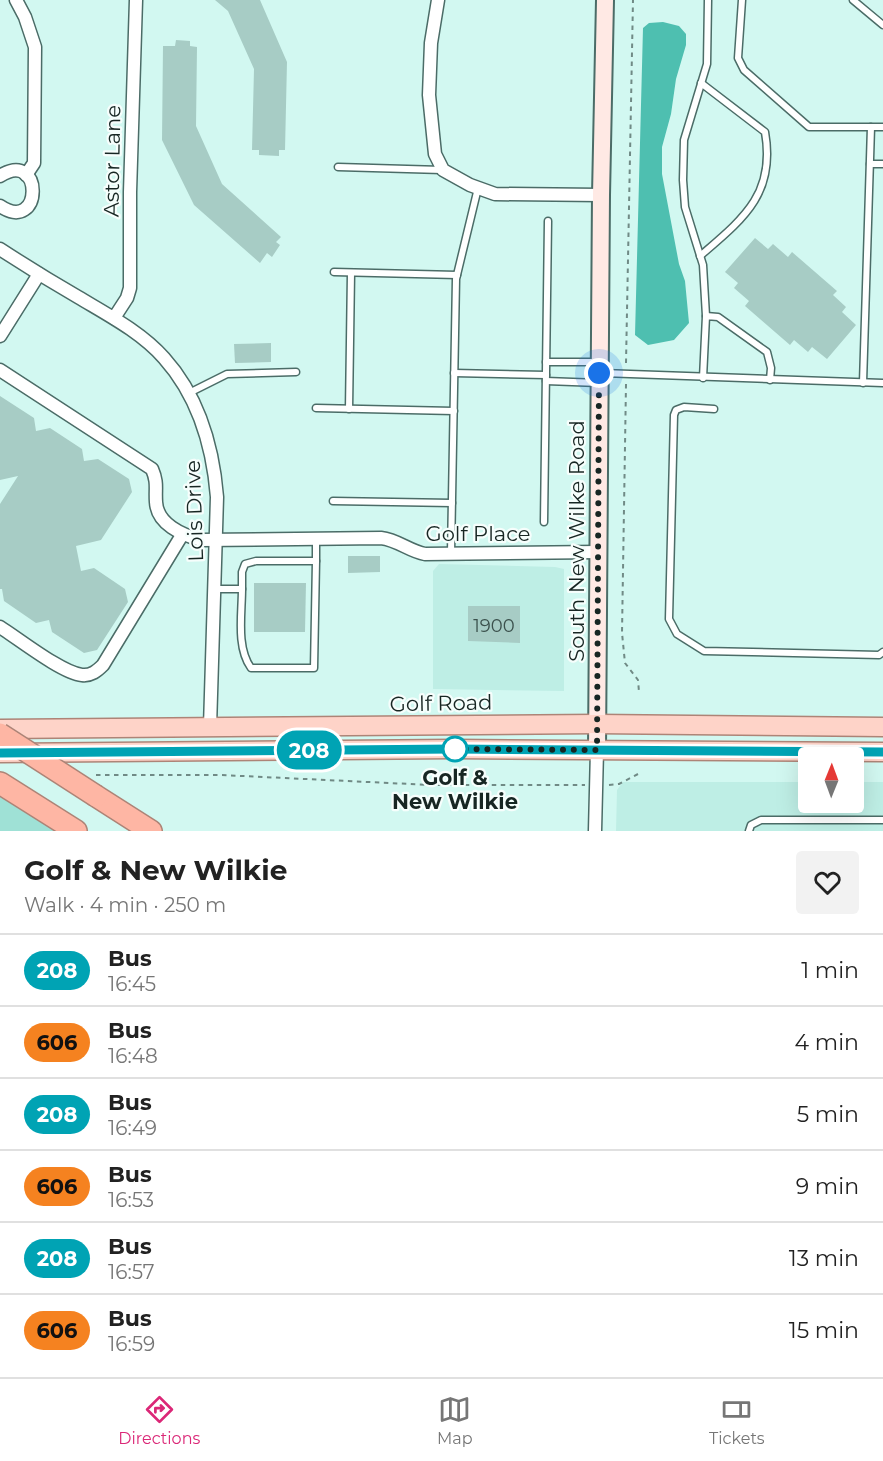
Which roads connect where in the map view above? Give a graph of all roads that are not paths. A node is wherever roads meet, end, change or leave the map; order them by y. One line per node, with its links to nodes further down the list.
1 (16, 0): 17 (street)
2 (136, 0): 29 (street, Astor Lane)
3 (438, 0): 15 (street)
4 (605, 0): 19 (main road, South New Wilke Road)
5 (708, 0): 9 (lane)
6 (742, 0): 10 (lane)
7 (853, 0): 8 (lane)
8 (883, 25)
9 (701, 82): 23 (lane); 23 (lane)
10 (872, 128): 11 (lane); 12 (lane)
11 (883, 128)
12 (870, 164): 13 (lane); 39 (lane)
13 (883, 164)
14 (338, 167): 15 (lane)
15 (443, 170): 18 (street)
16 (0, 176): 17 (street)
17 (26, 176): 20 (street)
18 (478, 188): 19 (street); 27 (lane)
19 (601, 195): 35 (main road, South New Wilke Road)
20 (0, 206)
21 (548, 221): 31 (lane)
22 (0, 249): 26 (street, Lois Drive)
23 (700, 256): 28 (lane)
24 (333, 272): 25 (lane)
25 (351, 273): 27 (lane); 43 (lane)
26 (39, 274): 29 (street, Lois Drive); 30 (street)
27 (457, 275): 34 (lane)
28 (706, 316): 37 (lane); 38 (lane)
29 (114, 318): 41 (street, Lois Drive)
30 (0, 336)
31 (546, 362): 35 (lane); 36 (lane)
32 (0, 370): 49 (street)
33 (296, 372): 41 (lane)
34 (454, 373): 36 (lane); 45 (lane)
35 (599, 373): 36 (lane); 37 (lane); 52 (main road, South New Wilke Road)
36 (546, 378): 48 (lane)
37 (703, 378): 38 (lane)
38 (770, 380): 39 (lane)
39 (863, 383): 40 (lane)
40 (883, 383)
41 (189, 393): 51 (street, Lois Drive)
42 (316, 408): 43 (lane)
43 (349, 409): 45 (lane)
44 (714, 409): 58 (lane)
45 (454, 411): 47 (lane)
46 (333, 501): 47 (lane)
47 (452, 503): 53 (lane)
48 (544, 522)
49 (182, 535): 51 (street, Golf Place); 57 (street)
50 (316, 539): 51 (street, Golf Place); 53 (street, Golf Place); 54 (lane)
51 (216, 540): 55 (street, Lois Drive)
52 (598, 552): 53 (street, Golf Place); 59 (main road, South New Wilke Road)
53 (450, 554)
54 (316, 561): 56 (lane); 56 (lane)
55 (215, 589): 56 (lane); 60 (street, Lois Drive)
56 (242, 589)
57 (0, 627)
58 (883, 652)
59 (597, 724): 60 (main road, Golf Road); 61 (main road, Golf Road); 64 (main road, South New Wilke Road)
60 (210, 727): 62 (main road, Golf Road)
61 (883, 727)
62 (0, 729)
63 (0, 734): 70 (highway, bridge)
64 (597, 750): 65 (main road); 66 (main road); 71 (street, South New Wilke Road)
65 (883, 752)
66 (0, 753)
67 (4, 785): 69 (highway)
68 (883, 820): 72 (lane)
69 (76, 831)
70 (151, 831)
71 (595, 831)
72 (749, 831)

